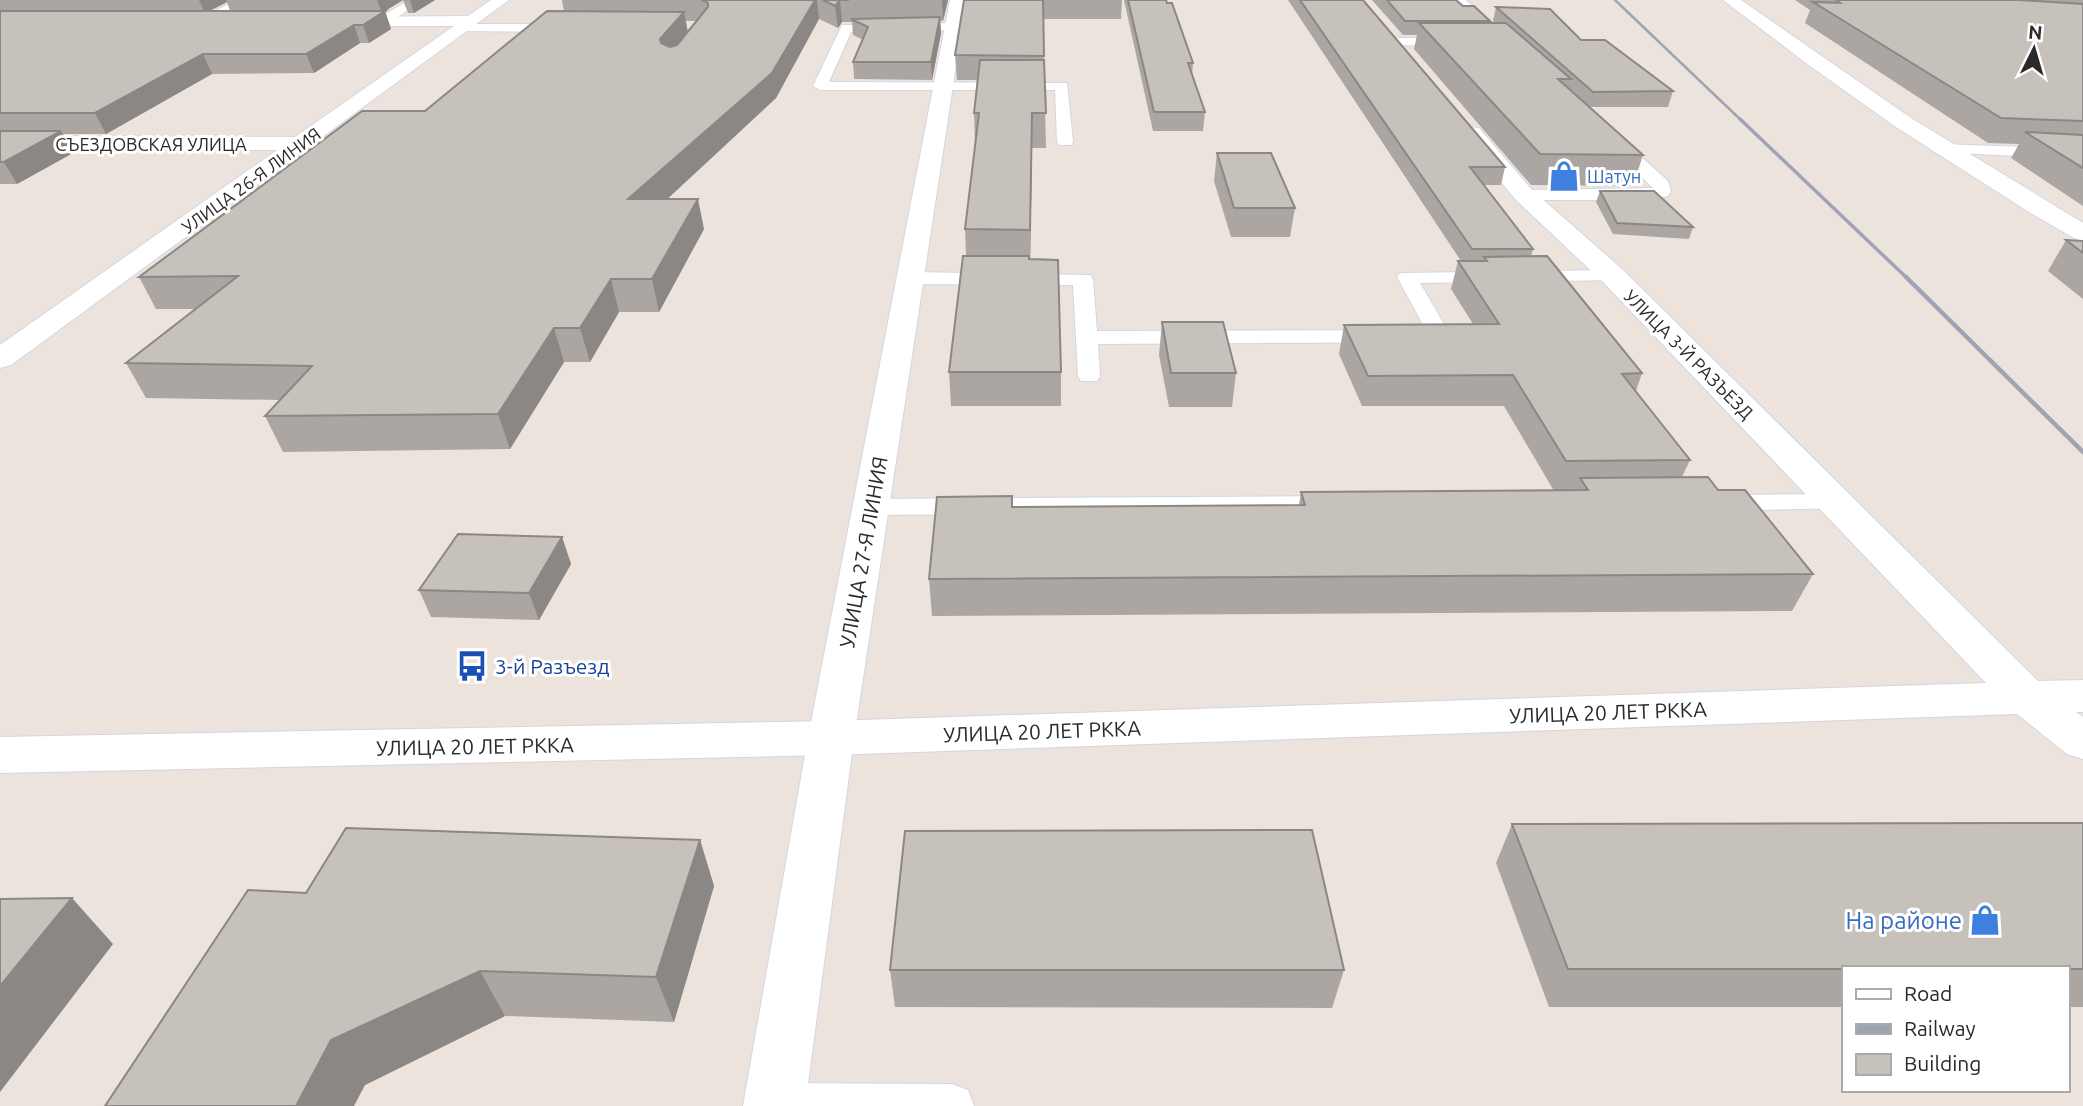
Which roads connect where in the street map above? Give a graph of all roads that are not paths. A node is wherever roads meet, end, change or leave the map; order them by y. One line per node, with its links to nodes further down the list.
1 (245, 0): 7 (lane)
2 (417, 0): 10 (lane)
3 (501, 0): 11 (street, УЛИЦА 26-Я ЛИНИЯ)
4 (1459, 0): 15 (lane)
5 (1731, 0): 23 (street)
6 (953, 12): 17 (street, УЛИЦА 27-Я ЛИНИЯ); 17 (lane)
7 (195, 21): 8 (street)
8 (244, 21)
9 (327, 21): 10 (street)
10 (383, 21): 11 (street)
11 (467, 24): 12 (lane); 22 (street, УЛИЦА 26-Я ЛИНИЯ)
12 (583, 28)
13 (1385, 32): 14 (lane); 16 (street)
14 (1463, 42)
15 (1491, 42)
16 (1419, 73)
17 (943, 86): 20 (lane); 28 (street, УЛИЦА 27-Я ЛИНИЯ)
18 (1454, 114): 25 (street, УЛИЦА 3-Й РАЗЪЕЗД)
19 (1603, 131): 25 (lane)
20 (1065, 142)
21 (0, 144): 22 (street, СЪЕЗДОВСКАЯ УЛИЦА)
22 (302, 144): 30 (street, УЛИЦА 26-Я ЛИНИЯ)
23 (1940, 149): 24 (lane); 26 (street)
24 (2083, 154)
25 (1524, 195): 27 (street, УЛИЦА 3-Й РАЗЪЕЗД)
26 (2083, 233)
27 (1613, 276): 29 (lane); 32 (street, УЛИЦА 3-Й РАЗЪЕЗД)
28 (909, 278): 29 (lane); 35 (street, УЛИЦА 27-Я ЛИНИЯ)
29 (1087, 338): 31 (lane)
30 (0, 359)
31 (1089, 376)
32 (1836, 502): 33 (lane); 37 (street, УЛИЦА 3-Й РАЗЪЕЗД)
33 (1698, 503)
34 (1366, 504): 35 (lane)
35 (870, 507): 38 (street, УЛИЦА 27-Я ЛИНИЯ)
36 (2083, 696): 37 (street, УЛИЦА 20 ЛЕТ РККА)
37 (2028, 699): 38 (street, УЛИЦА 20 ЛЕТ РККА); 39 (street, УЛИЦА 3-Й РАЗЪЕЗД)
38 (831, 738): 40 (street, УЛИЦА 20 ЛЕТ РККА); 41 (street, УЛИЦА 27-Я ЛИНИЯ)
39 (2083, 743)
40 (0, 755)
41 (774, 1105): 42 (lane)
42 (952, 1106)

